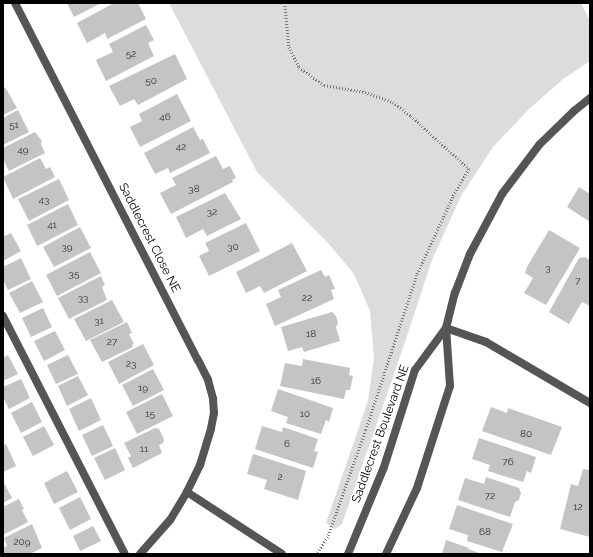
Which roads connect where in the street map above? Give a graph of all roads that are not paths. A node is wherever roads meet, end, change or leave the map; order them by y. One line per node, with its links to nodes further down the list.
1 (15, 3): 6 (street, Saddlecrest Close NE)
2 (590, 98): 4 (street, Saddlecrest Boulevard NE)
3 (3, 316): 7 (street)
4 (446, 328): 5 (street); 10 (street, Saddlecrest Boulevard NE); 11 (street, Saddlecrest Boulevard NE)
5 (590, 403)
6 (188, 492): 8 (street, Saddlecrest Close NE); 9 (street)
7 (125, 554)
8 (140, 554)
9 (282, 554)
10 (348, 554)
11 (386, 554)

